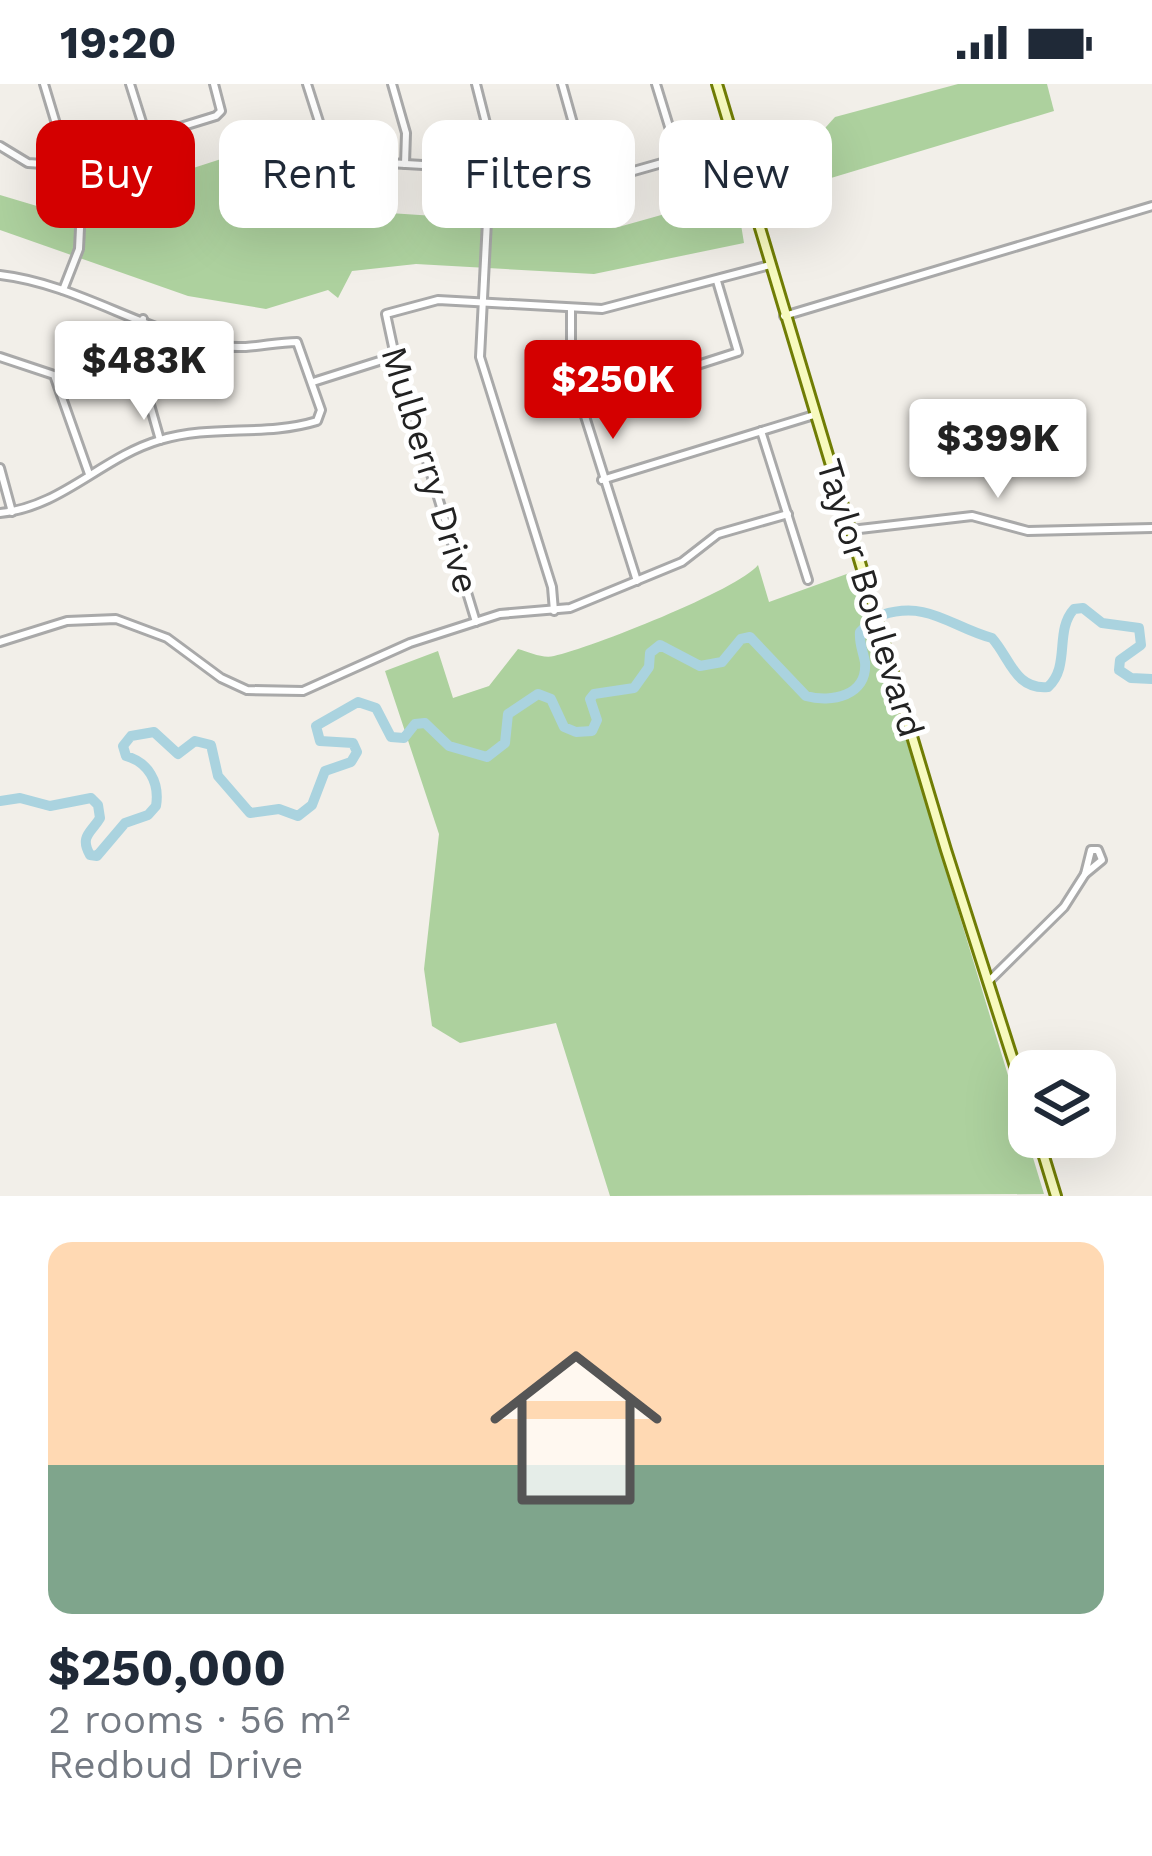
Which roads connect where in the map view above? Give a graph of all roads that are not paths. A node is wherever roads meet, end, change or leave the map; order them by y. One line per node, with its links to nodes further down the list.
1 (44, 84): 10 (street)
2 (130, 84): 11 (street)
3 (214, 84): 12 (street)
4 (307, 84): 19 (street)
5 (392, 84): 19 (street)
6 (476, 84): 13 (street)
7 (562, 84): 14 (street)
8 (656, 84): 15 (street)
9 (717, 84): 16 (street, Taylor Boulevard)
10 (55, 120)
11 (141, 120)
12 (195, 120)
13 (487, 120)
14 (572, 120)
15 (667, 120)
16 (729, 120)
17 (0, 146): 18 (street)
18 (36, 163)
19 (405, 164): 20 (street)
20 (422, 165)
21 (1152, 206): 31 (street)
22 (82, 228): 28 (street)
23 (485, 228): 29 (street)
24 (760, 228): 25 (street, Taylor Boulevard)
25 (770, 266): 27 (street); 31 (street, Taylor Boulevard)
26 (0, 275): 28 (street)
27 (717, 281): 30 (street); 36 (street)
28 (63, 290): 32 (street)
29 (481, 302): 30 (street); 33 (street, Mulberry Drive); 50 (street)
30 (571, 308): 36 (street)
31 (784, 316): 37 (street, Taylor Boulevard)
32 (143, 319): 35 (street); 39 (street)
33 (395, 356): 35 (street); 51 (street, Mulberry Drive)
34 (0, 357): 41 (street)
35 (313, 382): 39 (street)
36 (579, 403): 42 (street)
37 (814, 415): 38 (street); 47 (street, Taylor Boulevard)
38 (761, 431): 42 (street); 45 (street)
39 (160, 440): 41 (street)
40 (0, 468): 43 (street)
41 (89, 474): 43 (street)
42 (602, 480): 48 (street)
43 (12, 512): 44 (street)
44 (0, 514)
45 (788, 514): 48 (street); 49 (street)
46 (1152, 528): 47 (street)
47 (851, 530): 54 (street, Taylor Boulevard)
48 (637, 580): 50 (street)
49 (808, 580)
50 (554, 610): 51 (street)
51 (476, 622): 52 (street)
52 (0, 642)
53 (1085, 874): 54 (street)
54 (988, 982): 55 (street, Taylor Boulevard)
55 (1010, 1050)
56 (1044, 1158): 57 (street)
57 (1056, 1196)

